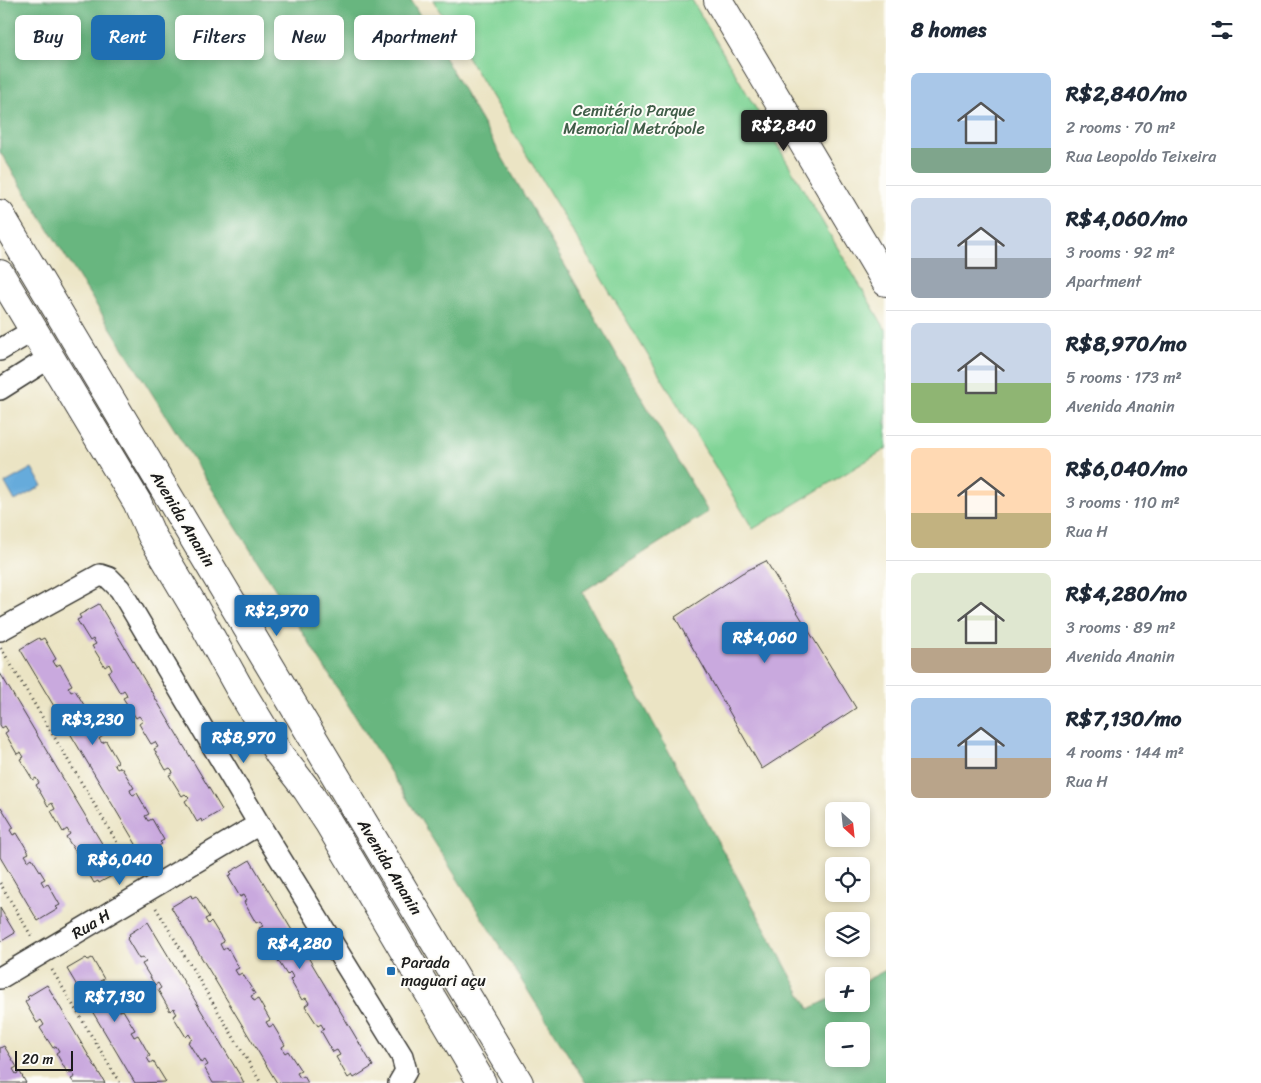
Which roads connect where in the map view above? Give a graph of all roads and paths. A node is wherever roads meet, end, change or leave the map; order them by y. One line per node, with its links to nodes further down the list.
1 (718, 0): 4 (main road)
2 (0, 214): 11 (main road, Avenida Ananin)
3 (0, 274): 5 (main road, Avenida Ananin)
4 (886, 282)
5 (34, 330): 6 (street); 7 (main road, Avenida Ananin)
6 (0, 350)
7 (49, 358): 8 (street); 12 (main road, Avenida Ananin)
8 (0, 389)
9 (0, 630): 13 (street)
10 (0, 646): 15 (path)
11 (261, 652): 12 (main road); 22 (main road, Avenida Ananin)
12 (229, 670): 21 (main road, Avenida Ananin)
13 (259, 824): 15 (street, Rua H); 20 (street)
14 (0, 882): 16 (path)
15 (146, 891): 16 (street, Rua H); 19 (path)
16 (42, 953): 17 (street, Rua H); 18 (path)
17 (0, 978)
18 (120, 1083)
19 (261, 1083)
20 (399, 1083)
21 (482, 1083)
22 (519, 1083)

